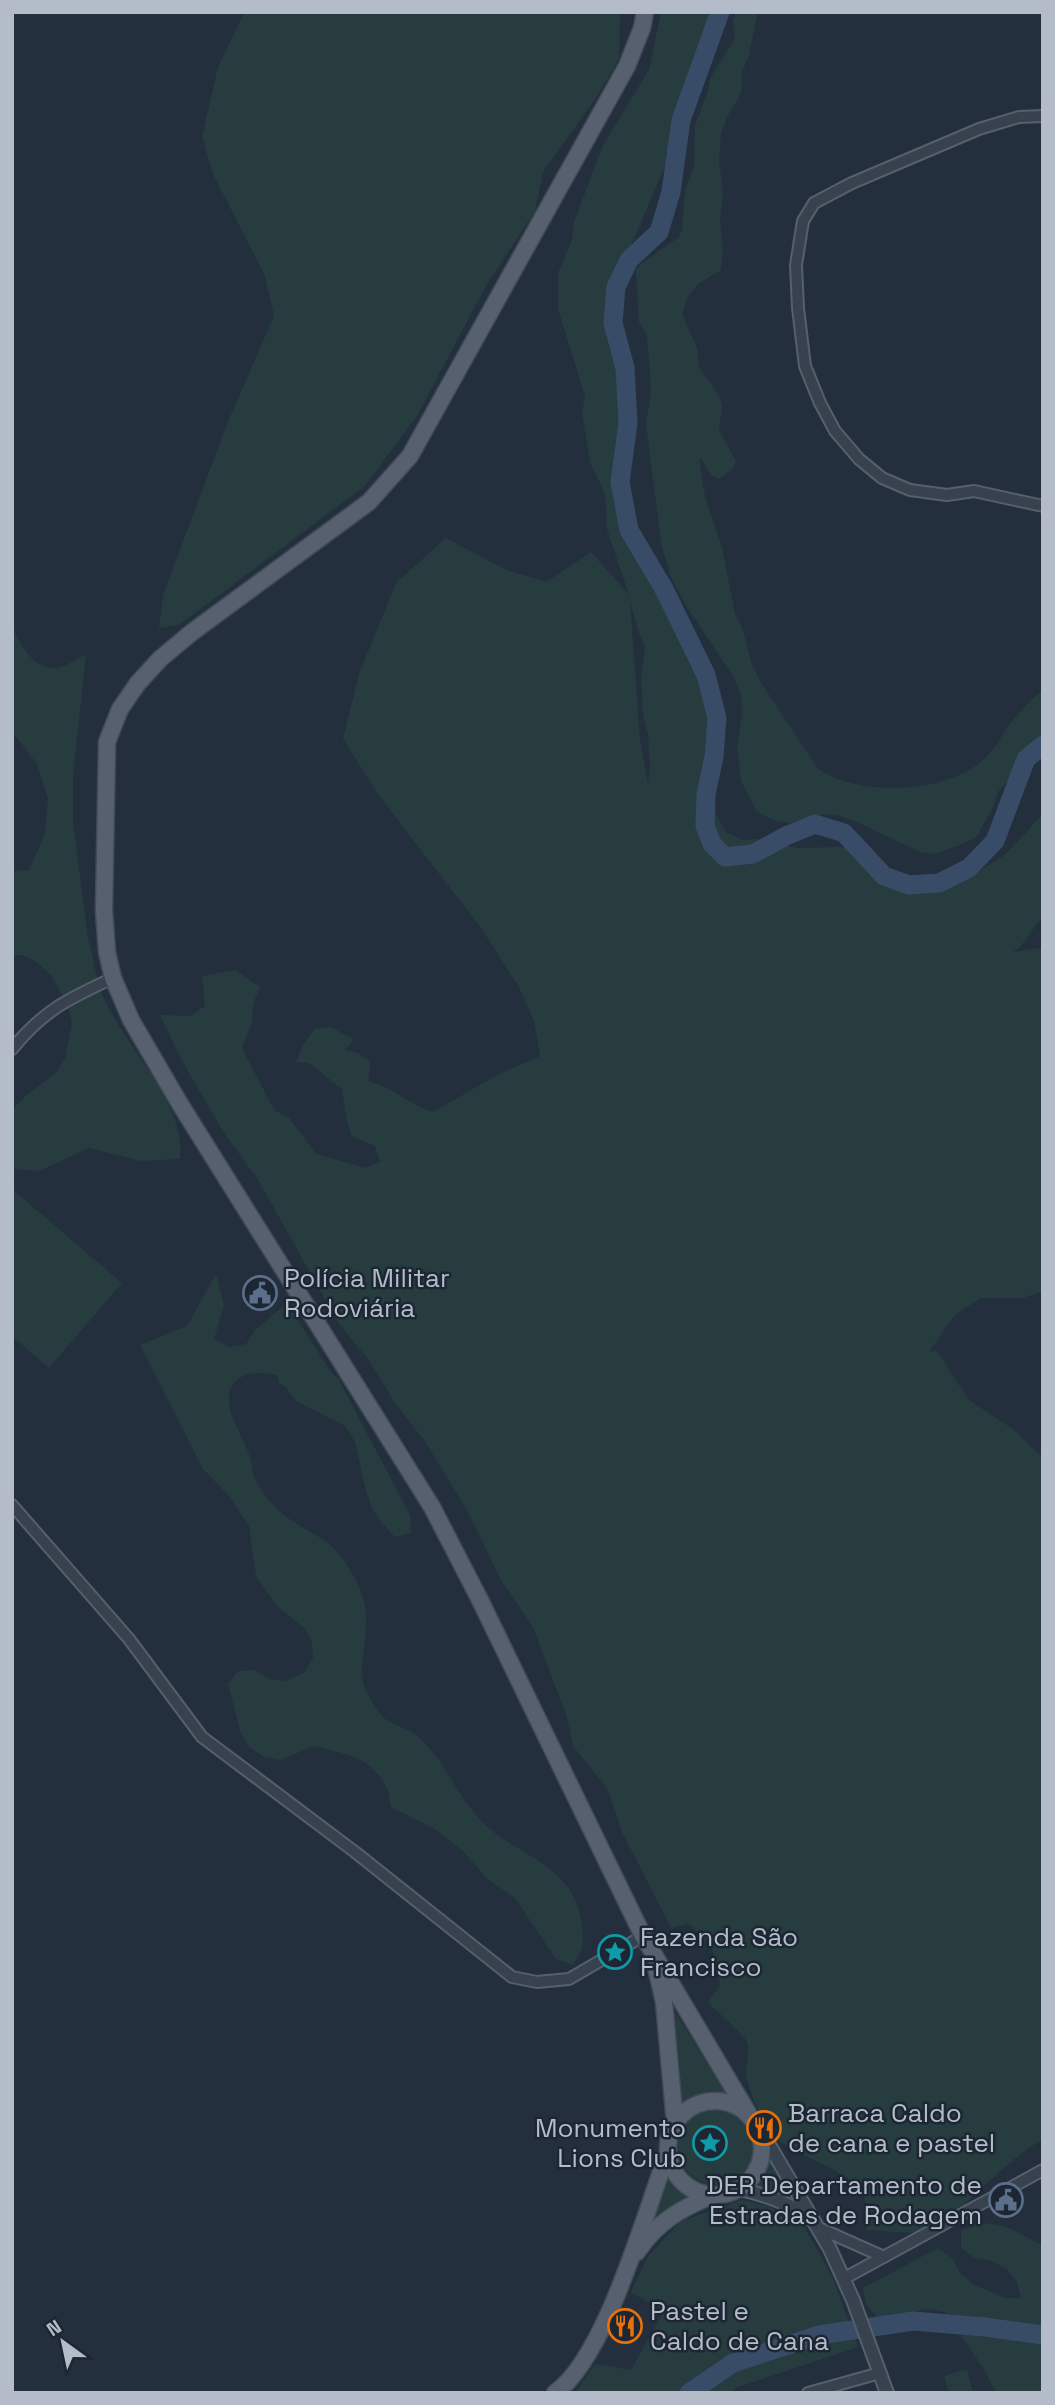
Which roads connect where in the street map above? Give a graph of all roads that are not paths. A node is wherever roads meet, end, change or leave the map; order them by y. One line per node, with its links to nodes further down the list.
1 (645, 12): 4 (main road)
2 (1043, 116): 3 (street)
3 (1043, 506)
4 (113, 978): 5 (street); 7 (main road)
5 (12, 1049)
6 (12, 1505): 7 (street)
7 (643, 1936): 8 (main road)
8 (652, 1951): 9 (main road); 10 (main road)
9 (753, 2119): 10 (main road); 13 (main road); 15 (street)
10 (675, 2123): 11 (main road)
11 (668, 2152): 14 (main road); 17 (main road)
12 (1043, 2170): 16 (street)
13 (740, 2189): 14 (main road); 15 (street)
14 (713, 2196): 17 (main road)
15 (817, 2225): 16 (street); 18 (street)
16 (884, 2257): 18 (street)
17 (628, 2266): 20 (main road)
18 (844, 2279): 19 (street)
19 (880, 2373): 21 (street); 22 (street)
20 (555, 2393)
21 (808, 2393)
22 (887, 2393)

